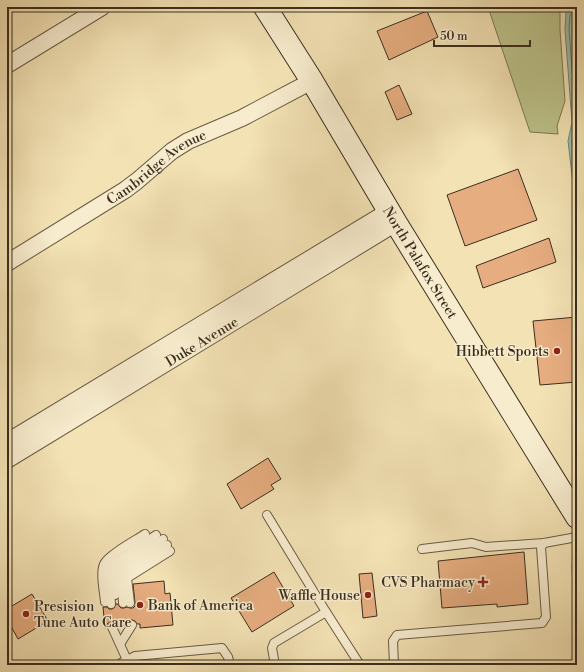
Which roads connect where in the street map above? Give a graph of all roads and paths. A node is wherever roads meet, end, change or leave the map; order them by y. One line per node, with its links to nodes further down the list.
1 (102, 7): 3 (street)
2 (265, 7): 4 (main road, North Palafox Street)
3 (7, 65)
4 (312, 81): 5 (main road, North Palafox Street); 6 (street, Cambridge Avenue)
5 (392, 217): 7 (street, Duke Avenue); 8 (street, Duke Avenue); 10 (main road, North Palafox Street)
6 (7, 263)
7 (7, 442)
8 (7, 460)
9 (267, 515): 16 (lane)
10 (577, 517)
11 (145, 534): 15 (lane)
12 (577, 537): 13 (lane)
13 (544, 543): 14 (lane); 24 (lane)
14 (422, 549)
15 (117, 604): 15 (lane)
16 (326, 612): 22 (lane); 23 (lane)
17 (120, 644): 17 (lane); 19 (lane)
18 (7, 661): 20 (lane)
19 (124, 662): 21 (lane)
20 (10, 665)
21 (230, 665)
22 (275, 665)
23 (360, 665)
24 (394, 665)

